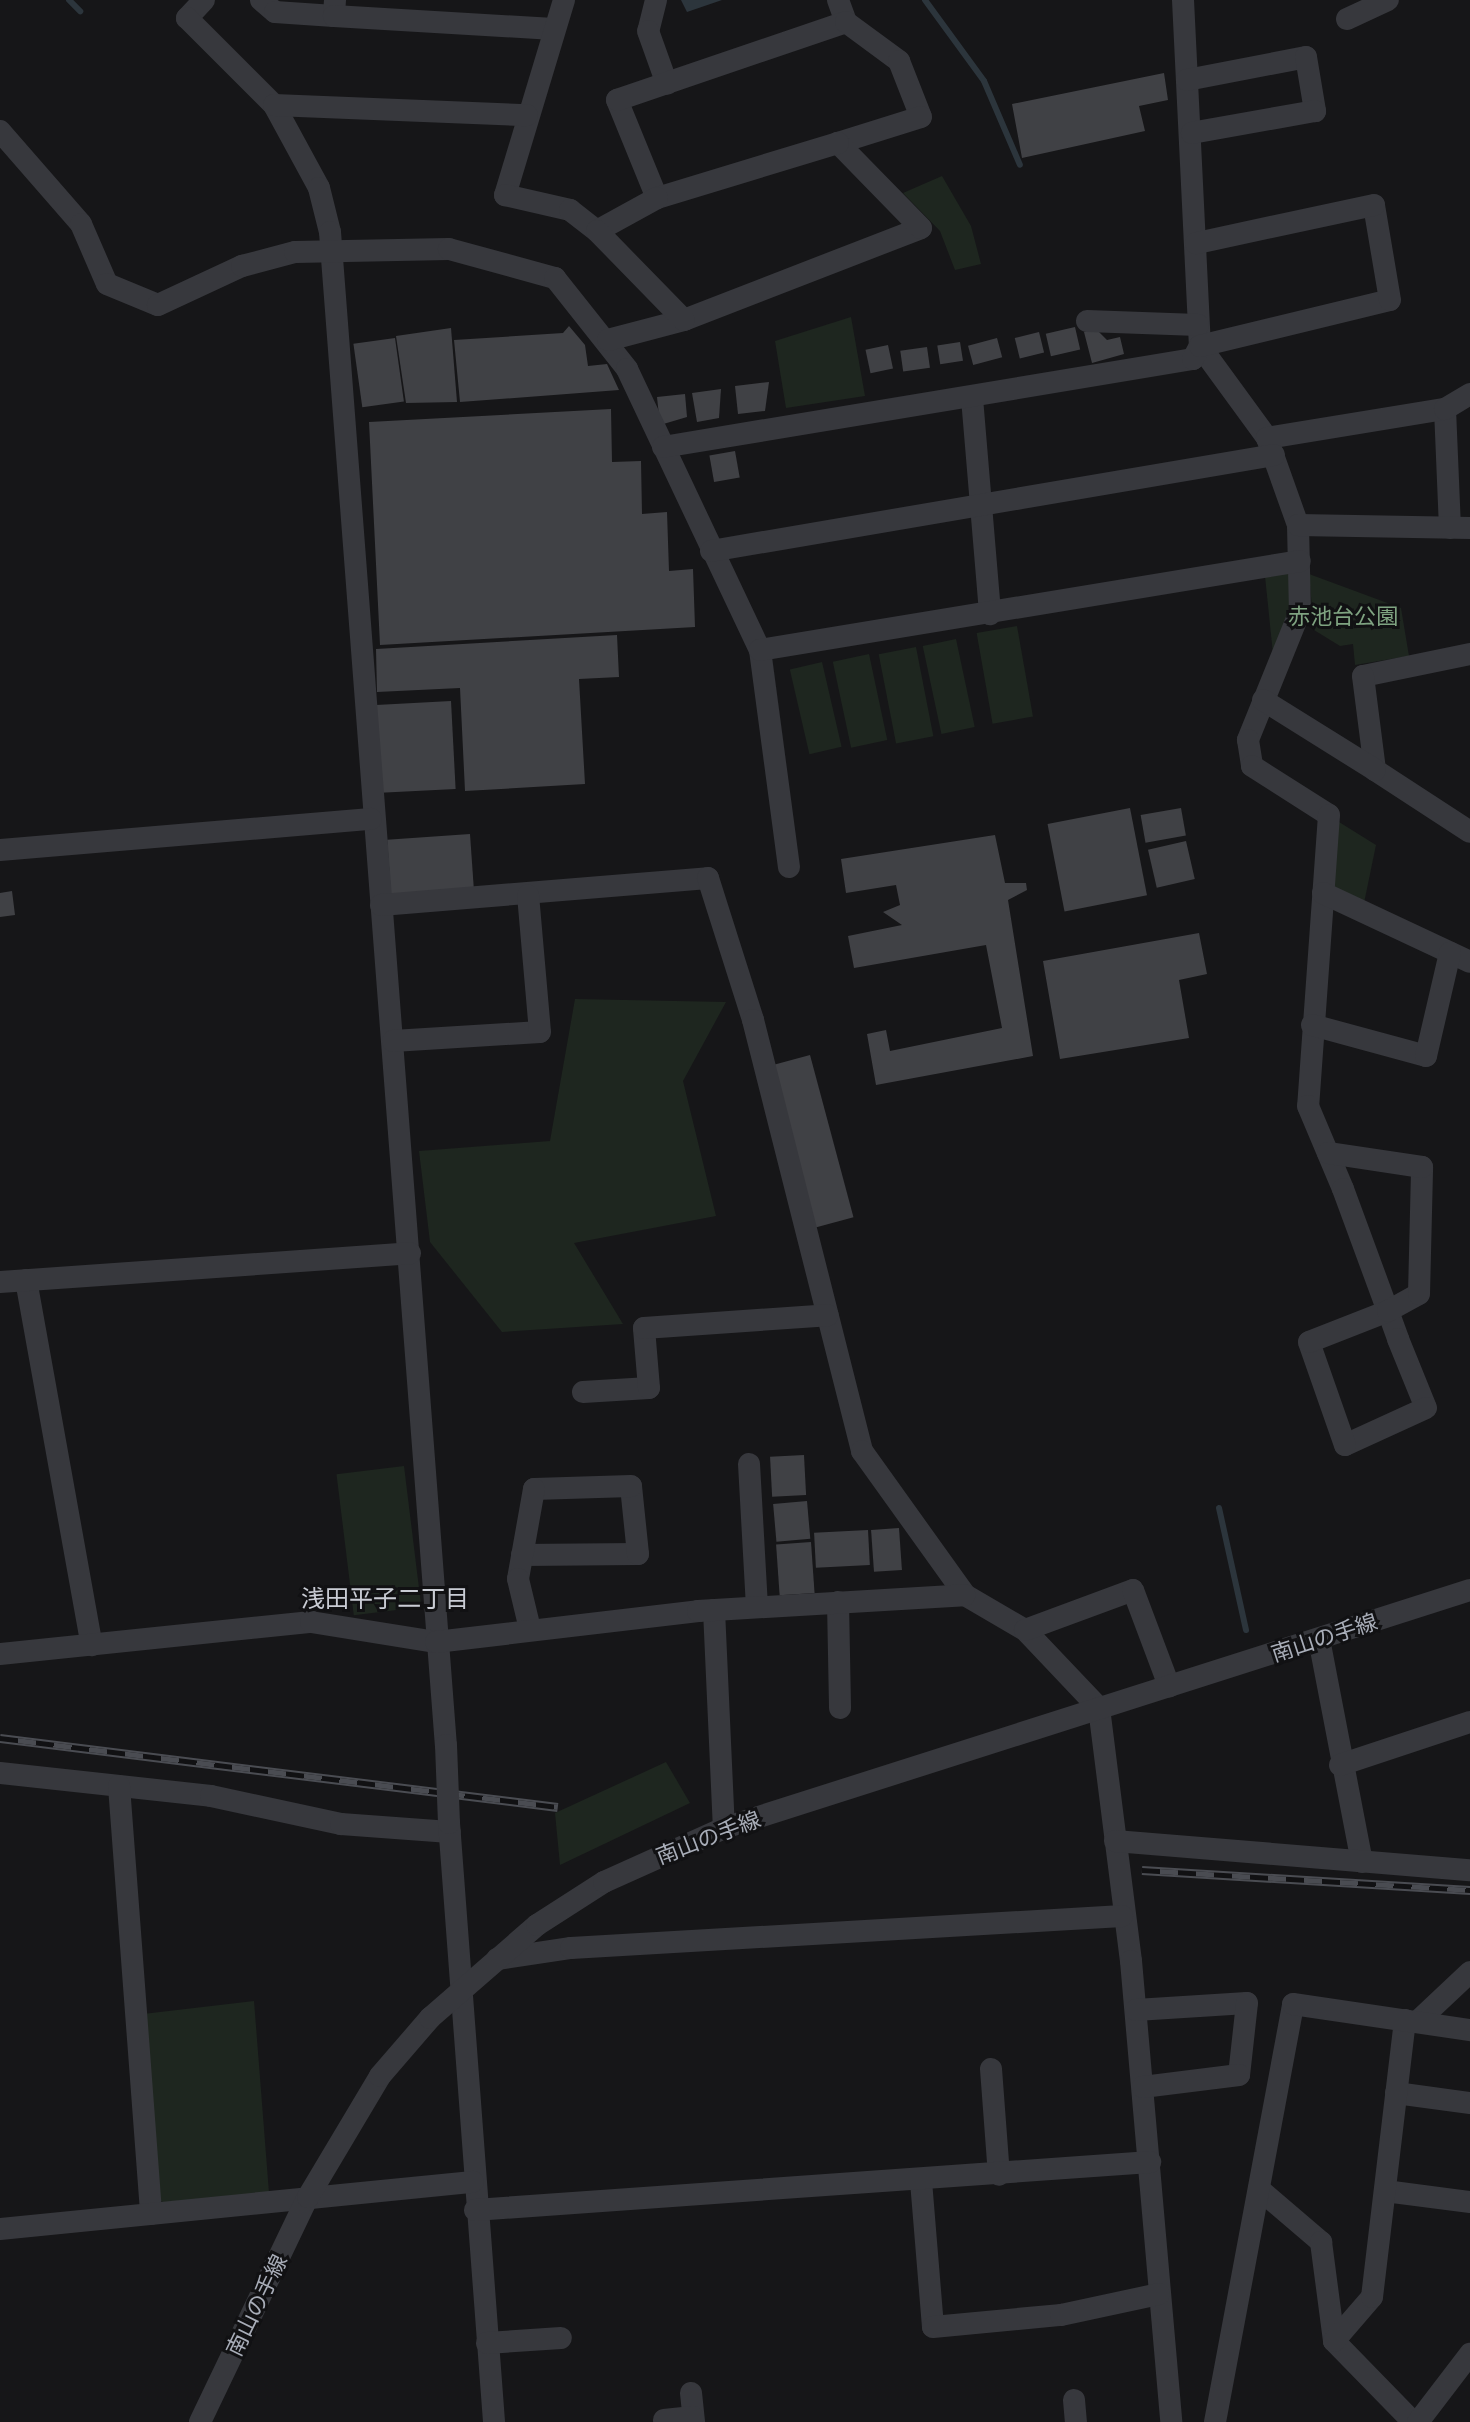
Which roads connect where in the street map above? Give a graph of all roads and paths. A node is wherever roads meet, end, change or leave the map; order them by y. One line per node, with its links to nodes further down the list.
1 (204, 0): 14 (street)
2 (261, 0): 8 (street)
3 (564, 0): 11 (street)
4 (656, 0): 13 (street)
5 (838, 0): 10 (street)
6 (1183, 0): 12 (street)
7 (1388, 0): 9 (street)
8 (335, 8): 11 (street)
9 (1347, 19)
10 (846, 22): 13 (street); 18 (street)
11 (554, 29): 15 (street)
12 (1187, 80): 17 (street); 17 (street)
13 (667, 84): 19 (street)
14 (274, 105): 15 (street); 22 (street)
15 (527, 115): 20 (street)
16 (0, 131): 22 (street)
17 (1192, 133): 21 (street)
18 (838, 143): 19 (street); 23 (street)
19 (657, 198): 20 (street)
20 (597, 231): 23 (street)
21 (1196, 243): 25 (street); 25 (street)
22 (330, 252): 26 (street); 42 (street)
23 (684, 320): 26 (street)
24 (1087, 321): 25 (street)
25 (1199, 336): 28 (street); 30 (street)
26 (608, 340): 31 (street)
27 (1470, 394): 29 (street)
28 (972, 398): 31 (street); 32 (street)
29 (1445, 409): 30 (street); 34 (street)
30 (1270, 446): 32 (street); 33 (street)
31 (663, 447): 35 (street)
32 (985, 502): 35 (street); 37 (street)
33 (1298, 525): 34 (street); 36 (street)
34 (1460, 528)
35 (711, 551): 38 (street)
36 (1300, 561): 37 (street); 40 (street)
37 (990, 614): 38 (street)
38 (760, 650): 45 (street)
39 (1470, 654): 41 (street)
40 (1263, 700): 41 (street); 46 (street)
41 (1375, 770): 43 (street)
42 (371, 819): 44 (street); 48 (street)
43 (1470, 832)
44 (0, 850)
45 (789, 867)
46 (1323, 893): 49 (street); 50 (street)
47 (528, 896): 48 (street); 51 (street); 57 (street)
48 (381, 905): 51 (street)
49 (1460, 958): 50 (street)
50 (1312, 1025): 52 (street)
51 (393, 1041): 53 (street)
52 (1328, 1153): 56 (street); 56 (street)
53 (410, 1253): 54 (street); 69 (street)
54 (26, 1280): 55 (street); 70 (street)
55 (0, 1282)
56 (1388, 1311): 56 (street)
57 (828, 1315): 58 (street); 62 (street)
58 (583, 1392)
59 (749, 1464): 64 (street)
60 (522, 1555): 60 (street); 66 (street)
61 (1470, 1590): 68 (street, 南山の手線)
62 (965, 1595): 63 (street); 67 (street)
63 (838, 1602): 64 (street); 73 (street)
64 (757, 1607): 65 (street)
65 (714, 1610): 66 (street); 80 (street)
66 (530, 1629): 69 (street)
67 (1025, 1630): 72 (street); 74 (street)
68 (1319, 1639): 72 (street, 南山の手線); 76 (street)
69 (436, 1642): 70 (street); 79 (street, bridge)
70 (92, 1645): 71 (street)
71 (0, 1654)
72 (1169, 1686): 74 (street, 南山の手線)
73 (840, 1708)
74 (1099, 1708): 80 (street, 南山の手線); 81 (street)
75 (1470, 1722): 76 (street)
76 (1340, 1765): 82 (street)
77 (0, 1773): 78 (street)
78 (119, 1786): 79 (street); 104 (street)
79 (450, 1827): 87 (street)
80 (724, 1828): 85 (street, 南山の手線)
81 (1115, 1841): 82 (street); 84 (street)
82 (1362, 1862): 83 (street)
83 (1470, 1870)
84 (1122, 1916): 85 (street); 88 (street)
85 (496, 1959): 87 (street, 南山の手線)
86 (1470, 1972): 89 (street)
87 (463, 1990): 98 (street); 101 (street, 南山の手線)
88 (1136, 2010): 92 (street); 92 (street)
89 (1411, 2021): 90 (street); 93 (street); 99 (street)
90 (1470, 2030)
91 (991, 2069): 96 (street)
92 (1143, 2087): 95 (street)
93 (1396, 2093): 94 (street); 100 (street)
94 (1470, 2103)
95 (1150, 2162): 96 (street); 106 (street)
96 (999, 2175): 97 (street)
97 (921, 2181): 103 (street); 106 (street)
98 (473, 2182): 101 (street); 103 (street)
99 (1259, 2189): 108 (street); 117 (street)
100 (1385, 2191): 102 (street); 108 (street)
101 (308, 2197): 104 (street); 114 (street, 南山の手線)
102 (1470, 2202)
103 (475, 2210): 109 (street)
104 (151, 2214): 105 (street)
105 (0, 2229)
106 (1159, 2294): 116 (street)
107 (561, 2338): 109 (street)
108 (1334, 2341): 118 (street)
109 (487, 2343): 115 (street)
110 (1470, 2354): 118 (street)
111 (691, 2393): 112 (street)
112 (694, 2419): 113 (street)
113 (664, 2420)
114 (200, 2422)
115 (494, 2422)
116 (1171, 2422)
117 (1215, 2422)
118 (1415, 2422)

